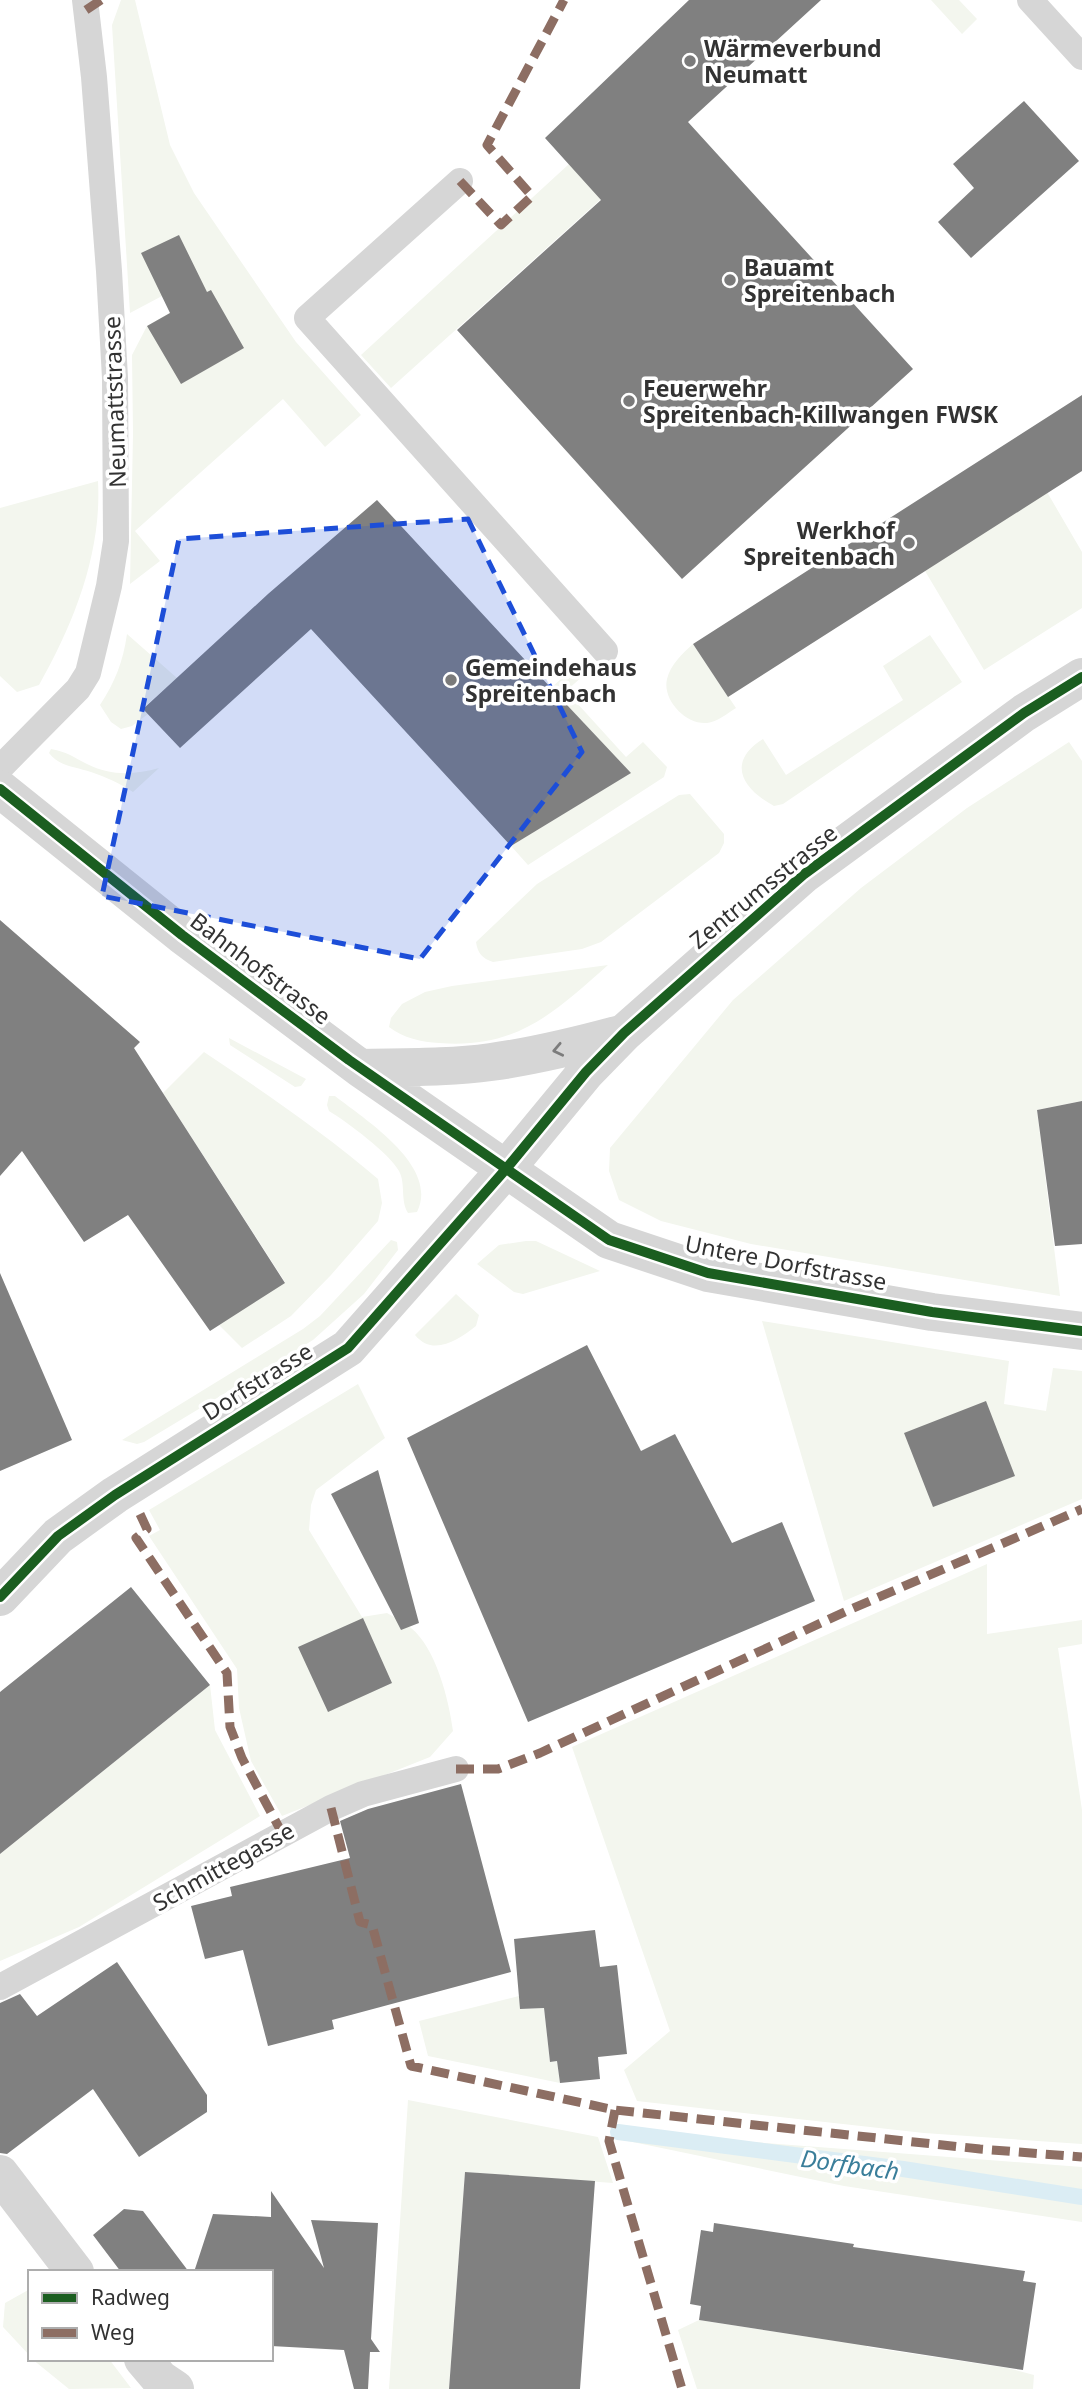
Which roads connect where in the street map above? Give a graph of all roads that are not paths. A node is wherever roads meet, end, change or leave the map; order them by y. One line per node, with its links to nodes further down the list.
1 (85, 0): 7 (lane, Neumattstrasse)
2 (1034, 2): 3 (lane)
3 (1079, 43)
4 (460, 181): 5 (lane)
5 (605, 651)
6 (1082, 677): 9 (street, Zentrumsstrasse)
7 (0, 768)
8 (0, 789): 10 (street, Bahnhofstrasse)
9 (624, 1033): 10 (street, Zentrumsstrasse, one-way to 10); 11 (street, Zentrumsstrasse)
10 (360, 1068): 11 (street, Bahnhofstrasse)
11 (506, 1168): 12 (street, Untere Dorfstrasse); 13 (street, Dorfstrasse)
12 (1082, 1331)
13 (0, 1597)
14 (456, 1769): 15 (lane, Schmittegasse)
15 (0, 1987)
16 (0, 2174): 17 (street)
17 (73, 2270)

